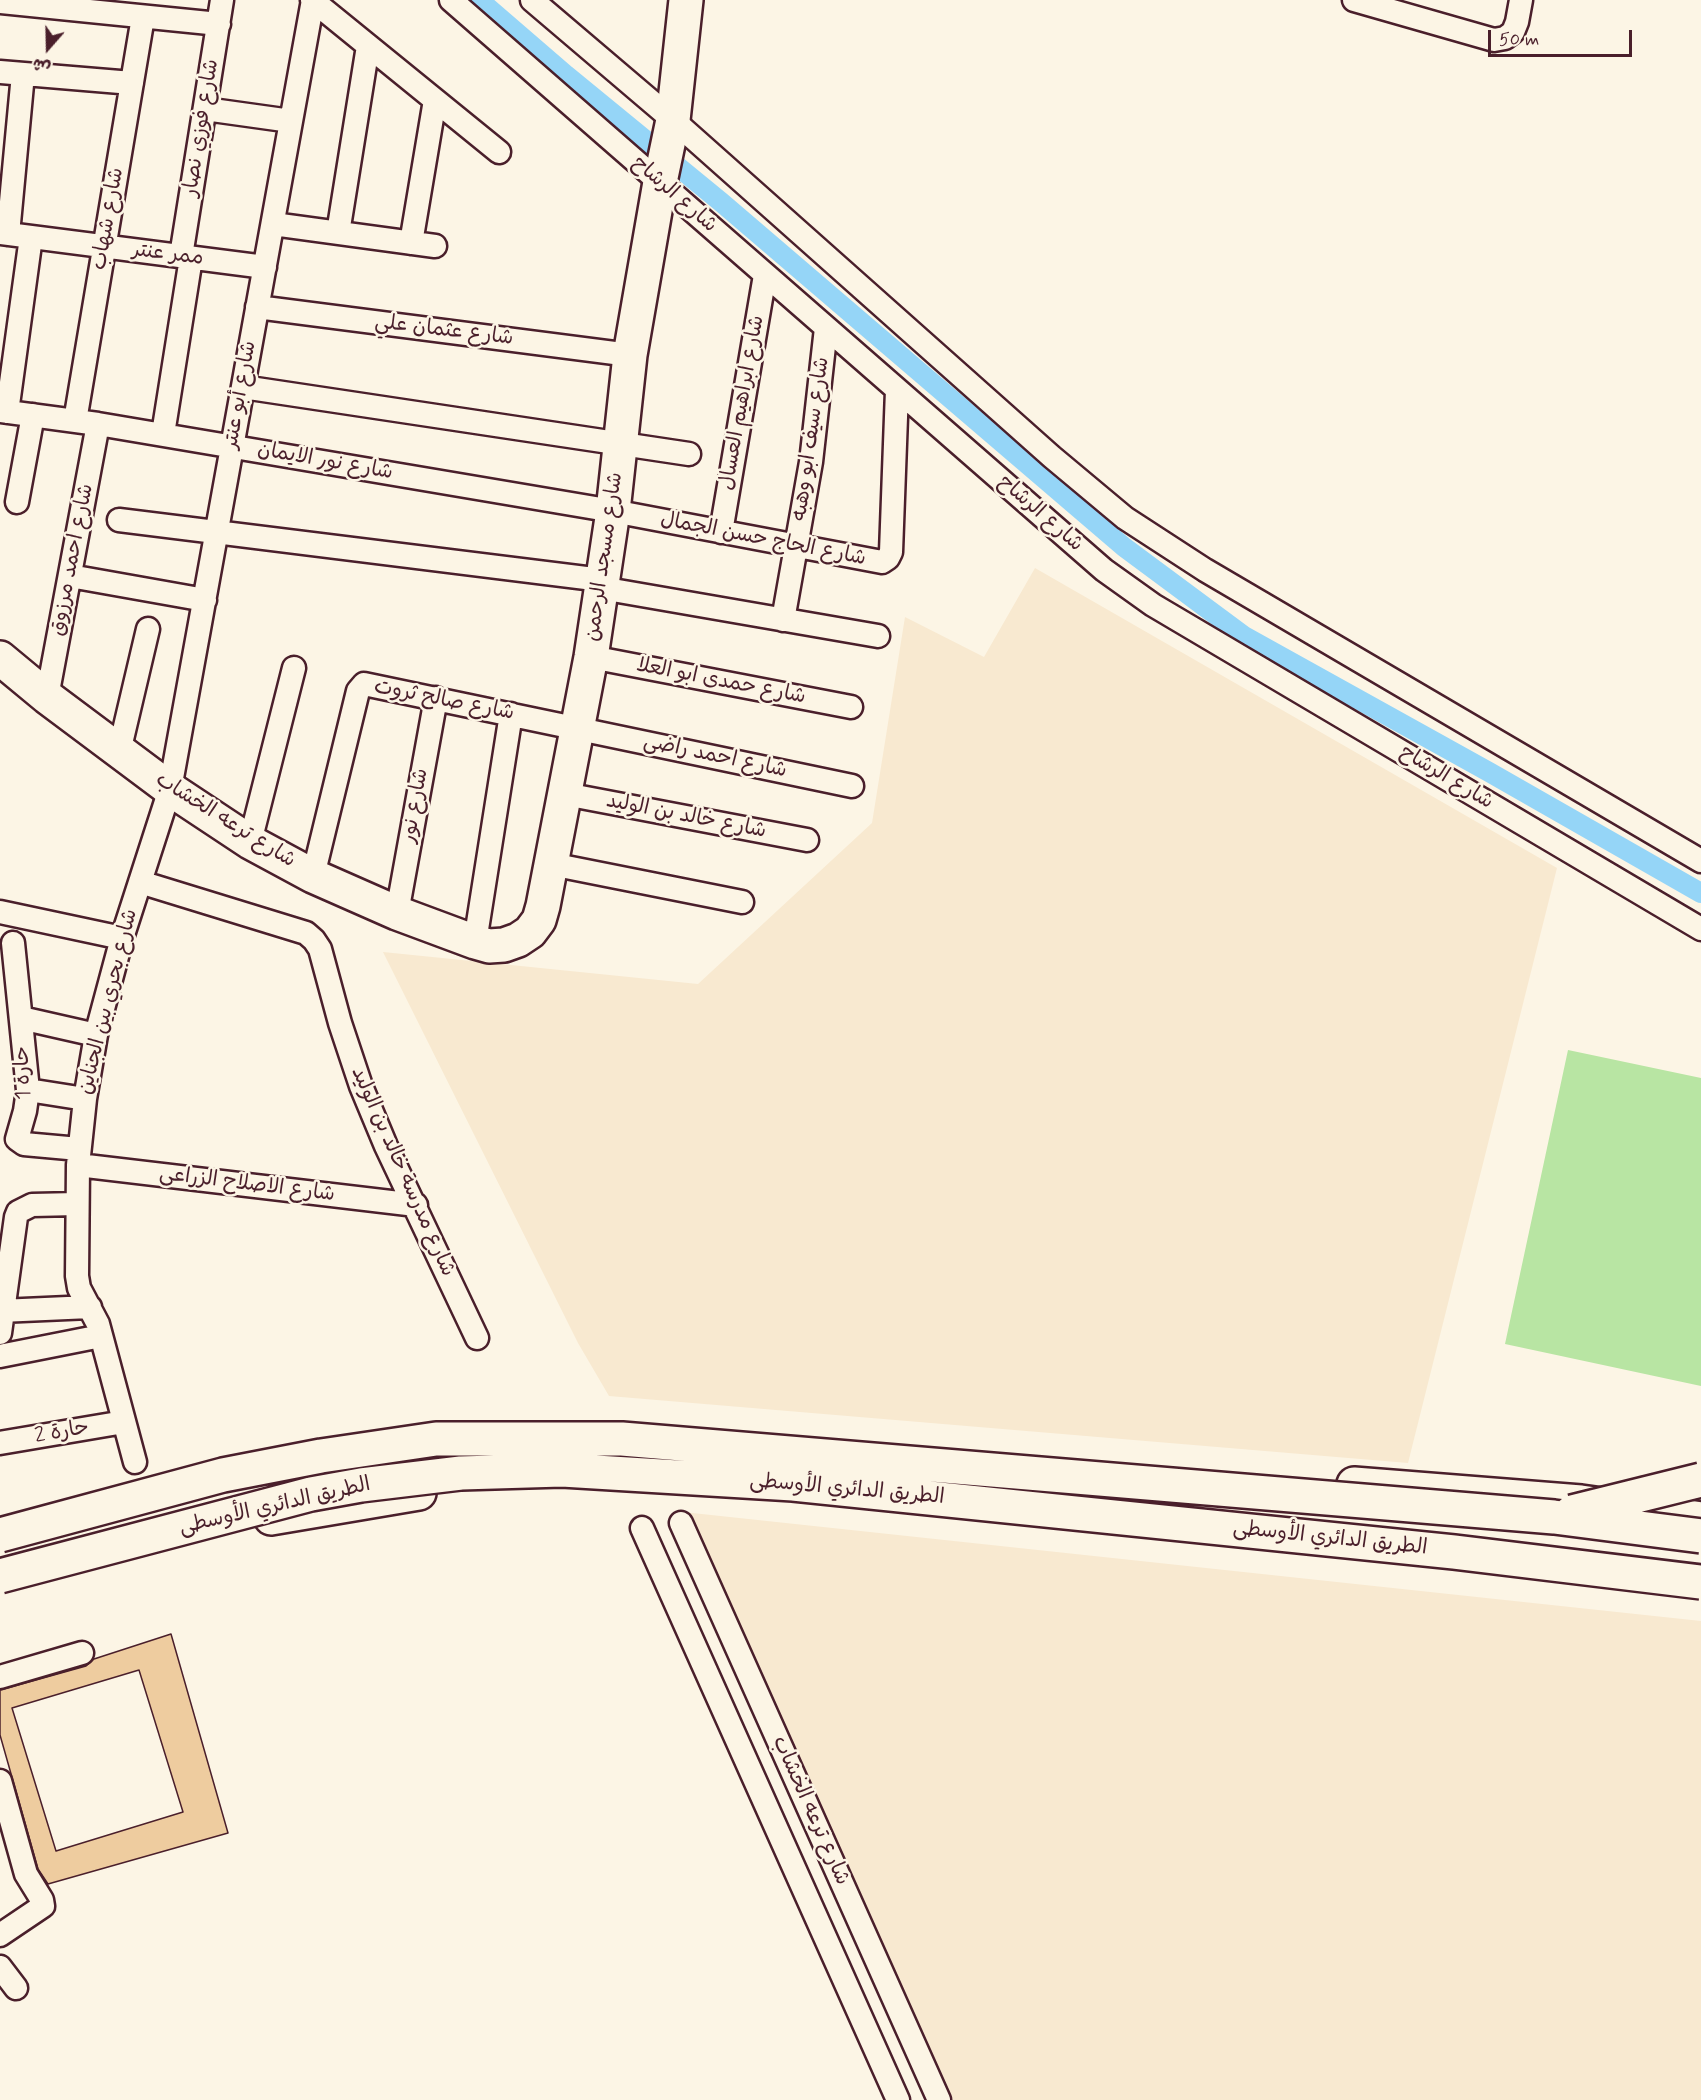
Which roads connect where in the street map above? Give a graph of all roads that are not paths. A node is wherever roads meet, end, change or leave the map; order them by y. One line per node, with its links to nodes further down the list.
1 (222, 0): 10 (street, شارع فوزي نصار)
2 (312, 0): 11 (street); 18 (street, شارع أبو عنتر)
3 (451, 0): 20 (street, شارع الرشاح)
4 (532, 0): 17 (street)
5 (686, 0): 17 (main road, شارع مسجد الرحمن)
6 (1354, 0): 7 (street)
7 (1521, 0)
8 (0, 2): 9 (street)
9 (143, 17): 10 (street); 14 (street, شارع شهاب)
10 (219, 24): 16 (street, شارع فوزي نصار)
11 (368, 46): 15 (street); 23 (street)
12 (0, 72): 13 (street)
13 (22, 74): 14 (street); 22 (street)
14 (132, 83): 26 (street, شارع شهاب)
15 (435, 100): 19 (street); 25 (street)
16 (205, 109): 18 (street); 28 (street, شارع فوزي نصار)
17 (673, 120): 20 (main road, شارع مسجد الرحمن); 70 (street)
18 (291, 122): 21 (street, شارع أبو عنتر)
19 (499, 152)
20 (660, 182): 30 (street, شارع الرشاح); 33 (main road, شارع مسجد الرحمن)
21 (273, 224): 23 (street); 29 (street, شارع أبو عنتر)
22 (4, 233): 24 (street, ممر عنتر)
23 (338, 233): 25 (street)
24 (31, 237): 26 (street, ممر عنتر); 36 (street)
25 (411, 243): 27 (street)
26 (105, 246): 28 (street, ممر عنتر); 38 (street, شارع شهاب)
27 (435, 246)
28 (186, 257): 29 (street, ممر عنتر); 40 (street, شارع فوزي نصار)
29 (265, 267): 31 (street, شارع أبو عنتر)
30 (765, 275): 32 (street, شارع الرشاح); 48 (street, شارع ابراهيم العسال)
31 (257, 307): 33 (street, شارع عثمان علي); 34 (street, شارع أبو عنتر)
32 (826, 328): 35 (street, شارع الرشاح); 49 (street, شارع سيف ابو وهبه)
33 (630, 354): 41 (main road, شارع مسجد الرحمن)
34 (243, 387): 41 (street); 42 (street, شارع أبو عنتر)
35 (897, 390): 49 (street, شارع الحاج حسن الجمال); 78 (street, شارع الرشاح)
36 (4, 411): 37 (street, شارع نور الايمان)
37 (33, 415): 38 (street, شارع نور الايمان); 44 (street)
38 (75, 421): 39 (street, شارع نور الايمان)
39 (98, 424): 40 (street, شارع نور الايمان); 50 (street, شارع احمد مرزوق)
40 (163, 434): 42 (street, شارع نور الايمان)
41 (620, 444): 43 (street); 45 (main road, شارع مسجد الرحمن)
42 (232, 447): 45 (street, شارع نور الايمان); 47 (street, شارع أبو عنتر)
43 (689, 454)
44 (17, 502)
45 (613, 511): 48 (street, شارع الحاج حسن الجمال); 51 (main road, شارع مسجد الرحمن)
46 (119, 520): 47 (street)
47 (217, 532): 51 (street); 52 (street, شارع أبو عنتر)
48 (721, 532): 49 (street, شارع الحاج حسن الجمال)
49 (797, 546): 53 (street, شارع سيف ابو وهبه)
50 (70, 576): 52 (street); 59 (street, شارع احمد مرزوق)
51 (602, 584): 53 (street); 56 (main road, شارع مسجد الرحمن)
52 (205, 600): 66 (street, شارع أبو عنتر)
53 (783, 620): 55 (street)
54 (148, 629): 64 (street)
55 (878, 636)
56 (591, 657): 61 (street, شارع حمدى ابو العلا); 63 (main road, شارع مسجد الرحمن)
57 (0, 658): 59 (main road, شارع ترعه الخشاب)
58 (294, 668): 69 (street)
59 (47, 697): 64 (main road, شارع ترعه الخشاب)
60 (436, 698): 62 (street, شارع صالح ثروت); 72 (street, شارع صالح ثروت); 76 (street, شارع نور)
61 (850, 707)
62 (511, 714): 63 (street, شارع صالح ثروت); 80 (street)
63 (578, 728): 65 (street, شارع احمد راضى); 67 (main road, شارع مسجد الرحمن)
64 (119, 752): 66 (main road, شارع ترعه الخشاب)
65 (852, 786)
66 (171, 789): 69 (main road, شارع ترعه الخشاب); 73 (street, شارع بحري بين الجناين)
67 (565, 794): 68 (street, شارع خالد بن الوليد); 71 (main road, شارع مسجد الرحمن)
68 (807, 840)
69 (250, 842): 72 (main road, شارع ترعه الخشاب)
70 (1701, 861)
71 (551, 864): 74 (street); 80 (main road, شارع مسجد الرحمن)
72 (313, 876): 76 (main road, شارع ترعه الخشاب)
73 (140, 882): 79 (street, شارع بحري بين الجناين); 89 (street, شارع مدرسة خالد بن الوليد)
74 (742, 902)
75 (0, 912): 77 (street)
76 (397, 913): 80 (main road, شارع ترعه الخشاب)
77 (27, 917): 79 (street); 81 (street)
78 (1701, 929)
79 (122, 938): 83 (street, شارع بحري بين الجناين)
80 (475, 942)
81 (6, 949): 82 (street, حارة 1)
82 (21, 1018): 83 (street); 84 (street, حارة 1)
83 (96, 1035): 85 (street, شارع بحري بين الجناين)
84 (28, 1090): 85 (street); 86 (street, حارة 1)
85 (85, 1099): 87 (street, شارع بحري بين الجناين)
86 (10, 1130): 87 (street, حارة 1)
87 (78, 1157): 88 (street, شارع بحري بين الجناين); 89 (street, شارع الاصلاح الزراعى)
88 (77, 1204): 90 (street); 92 (street, شارع بحري بين الجناين)
89 (416, 1204): 96 (street, شارع مدرسة خالد بن الوليد)
90 (8, 1215): 91 (street)
91 (5, 1252): 93 (street)
92 (90, 1307): 93 (street); 95 (street, شارع بحري بين الجناين)
93 (1, 1310): 94 (street)
94 (0, 1333)
95 (101, 1336): 97 (street); 98 (street, شارع بحري بين الجناين)
96 (477, 1338)
97 (0, 1356)
98 (124, 1422): 100 (street, حارة 2); 101 (street, شارع بحري بين الجناين)
99 (380, 1433): 102 (main road); 104 (main road); 106 (main road)
100 (0, 1443)
101 (135, 1462)
102 (1077, 1462): 107 (main road); 109 (main road)
103 (1701, 1480): 105 (main road, bridge)
104 (394, 1497): 109 (main road); 115 (main road)
105 (1554, 1517): 111 (main road, الطريق الدائري الأوسطى, bridge); 112 (main road, الطريق الدائري الأوسطى, bridge)
106 (0, 1519)
107 (1701, 1519)
108 (681, 1523): 124 (street, شارع ترعه الخشاب)
109 (1074, 1523): 116 (main road)
110 (642, 1528): 123 (street, شارع ترعه الخشاب)
111 (0, 1534)
112 (1701, 1536)
113 (0, 1576): 114 (main road, الطريق الدائري الأوسطى, bridge)
114 (1701, 1582)
115 (0, 1590)
116 (1701, 1590)
117 (82, 1653): 118 (street)
118 (0, 1677)
119 (0, 1781): 120 (street)
120 (0, 1935)
121 (0, 1966): 122 (street)
122 (16, 1988)
123 (898, 2100)
124 (939, 2100)

